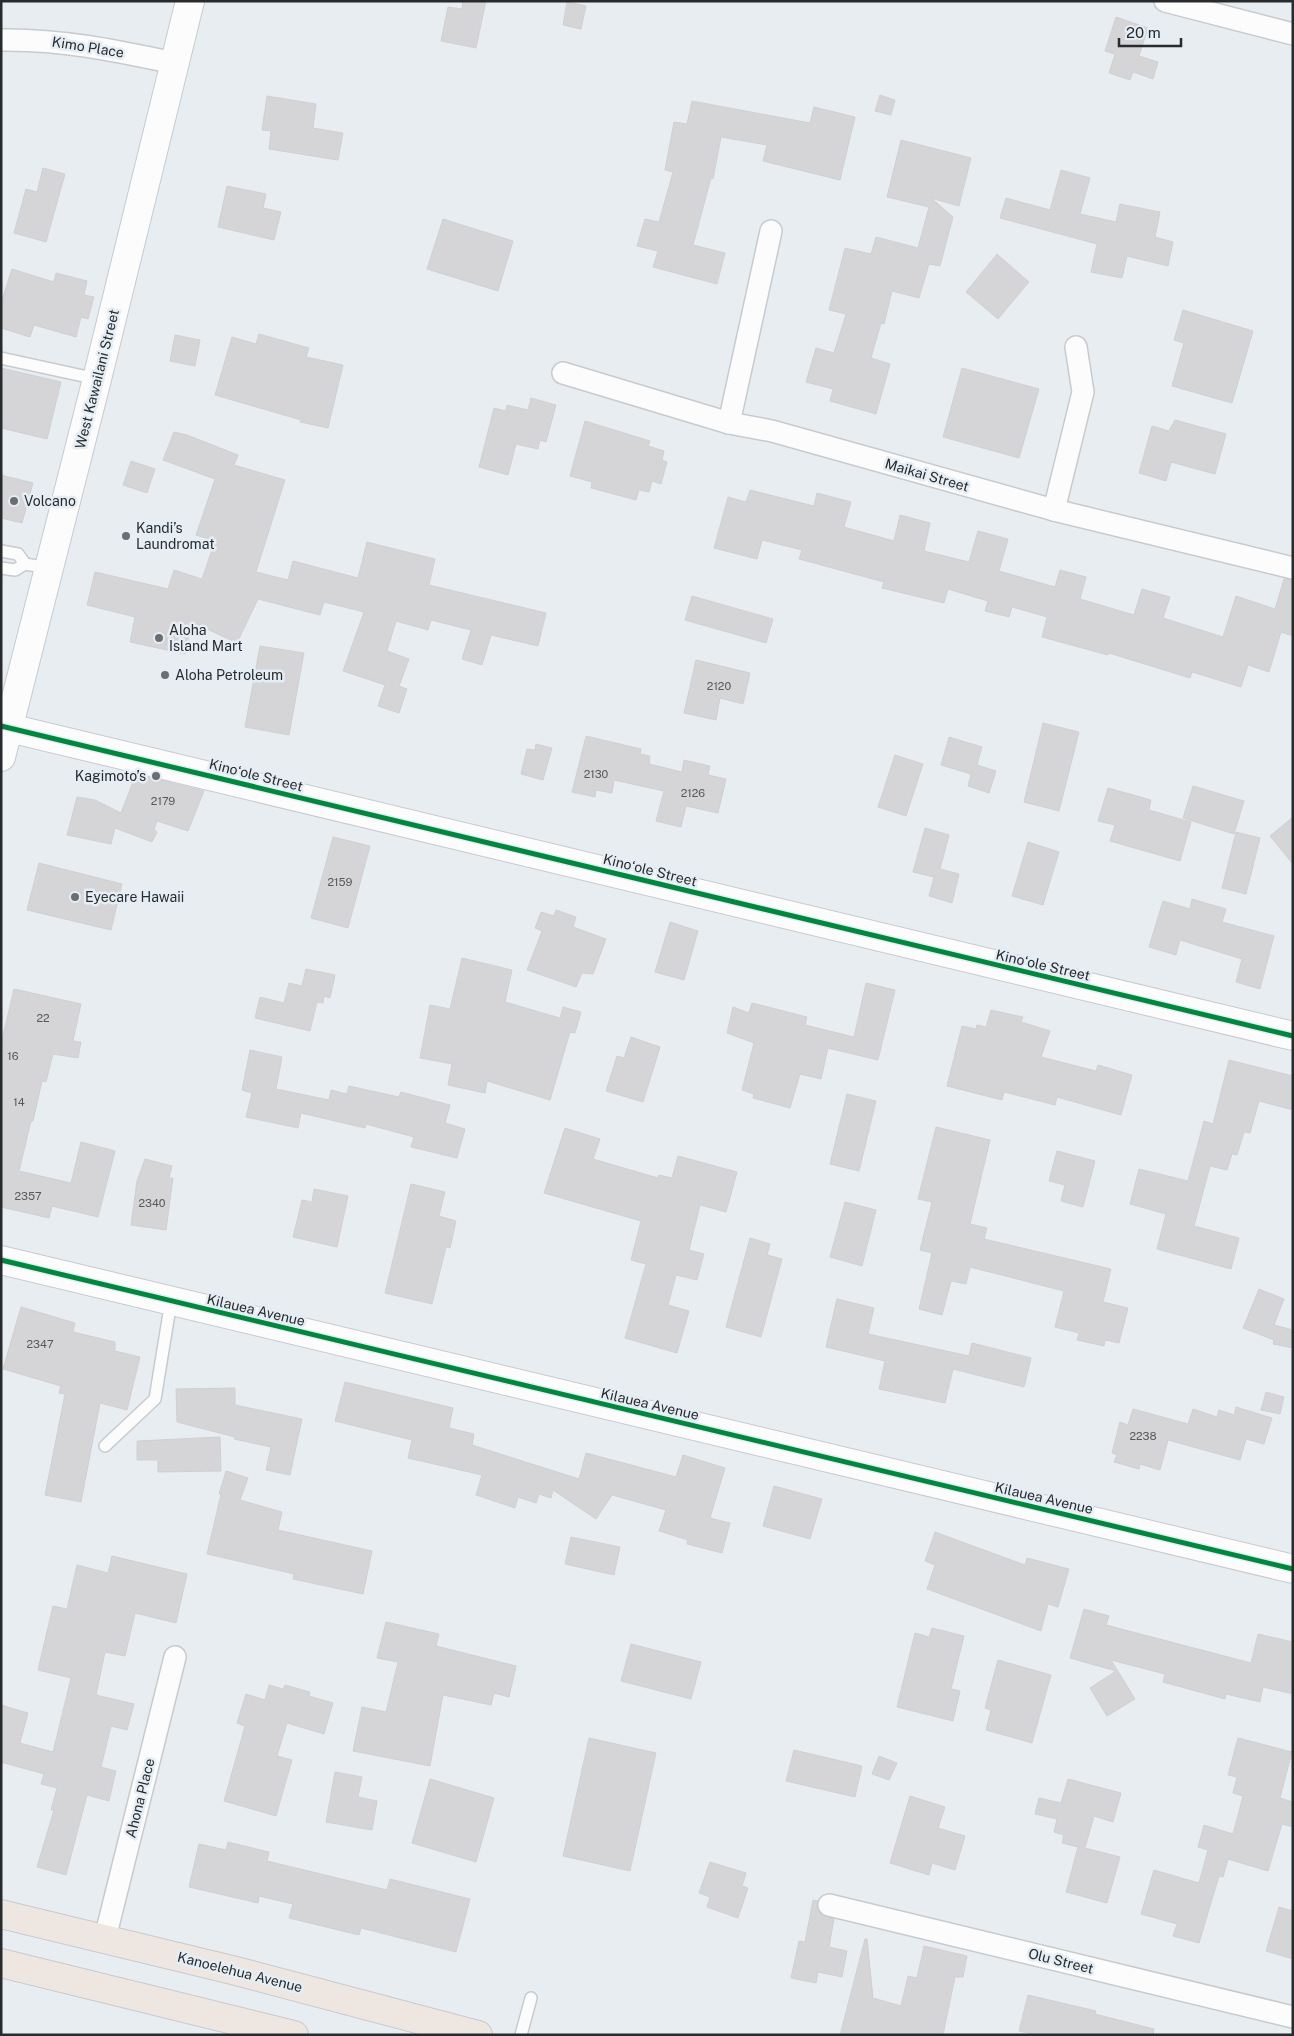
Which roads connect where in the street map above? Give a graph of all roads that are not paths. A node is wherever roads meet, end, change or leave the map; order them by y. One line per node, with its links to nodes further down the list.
1 (190, 1): 5 (street, West Kawailani Street)
2 (1165, 1): 3 (street)
3 (1293, 34)
4 (1, 40): 5 (street, Kimo Place)
5 (174, 63): 10 (street, West Kawailani Street)
6 (771, 232): 11 (street)
7 (1076, 347): 12 (street)
8 (1, 358): 10 (lane)
9 (563, 373): 11 (street, Maikai Street)
10 (98, 379): 14 (street, West Kawailani Street)
11 (728, 423): 12 (street, Maikai Street)
12 (1054, 510): 16 (street, Maikai Street)
13 (1, 551): 14 (lane)
14 (37, 566): 15 (lane); 17 (street, West Kawailani Street)
15 (1, 568)
16 (1293, 568)
17 (5, 726): 18 (street, West Kawailani Street); 19 (street, Kinoʻole Street)
18 (1, 757)
19 (1293, 1036)
20 (1, 1260): 21 (street, Kilauea Avenue)
21 (171, 1301): 22 (lane); 23 (street, Kilauea Avenue)
22 (105, 1446)
23 (1293, 1569)
24 (175, 1657): 27 (street, Ahona Place)
25 (830, 1905): 30 (street, Olu Street)
26 (1, 1914): 27 (highway, Kanoelehua Avenue)
27 (105, 1938): 32 (highway, Kanoelehua Avenue)
28 (1, 1964): 31 (highway)
29 (531, 1998): 33 (lane)
30 (1293, 2018)
31 (294, 2035)
32 (478, 2035)
33 (521, 2035)

